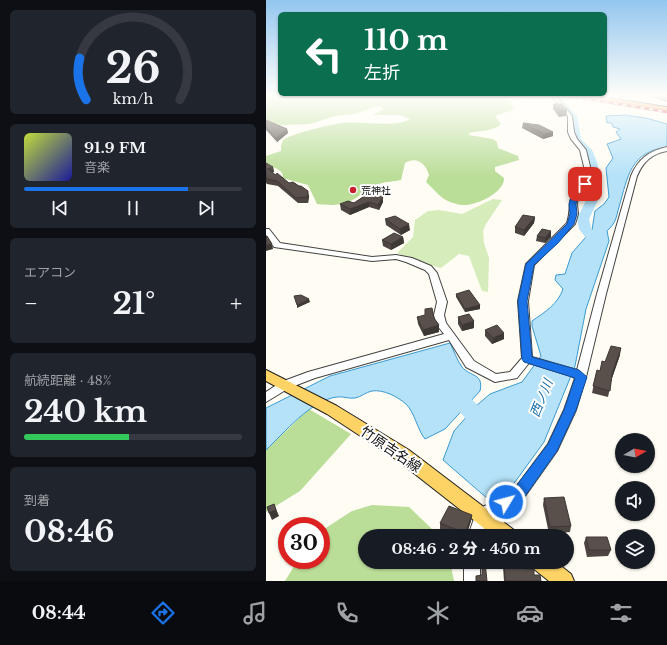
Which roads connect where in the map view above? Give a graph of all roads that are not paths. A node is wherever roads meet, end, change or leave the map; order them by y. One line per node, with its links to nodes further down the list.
1 (570, 123): 5 (street)
2 (667, 149): 7 (street)
3 (266, 231): 4 (street)
4 (451, 336): 5 (street); 8 (street)
5 (532, 360): 7 (street)
6 (266, 375): 8 (main road, 竹原吉名線)
7 (578, 375): 10 (street)
8 (288, 386): 9 (street); 10 (main road, 竹原吉名線)
9 (266, 398)
10 (482, 516): 11 (street); 12 (main road, 竹原吉名線)
11 (477, 529)
12 (499, 529)
13 (472, 569): 15 (street)
14 (549, 569): 16 (main road)
15 (472, 581)
16 (564, 581)

